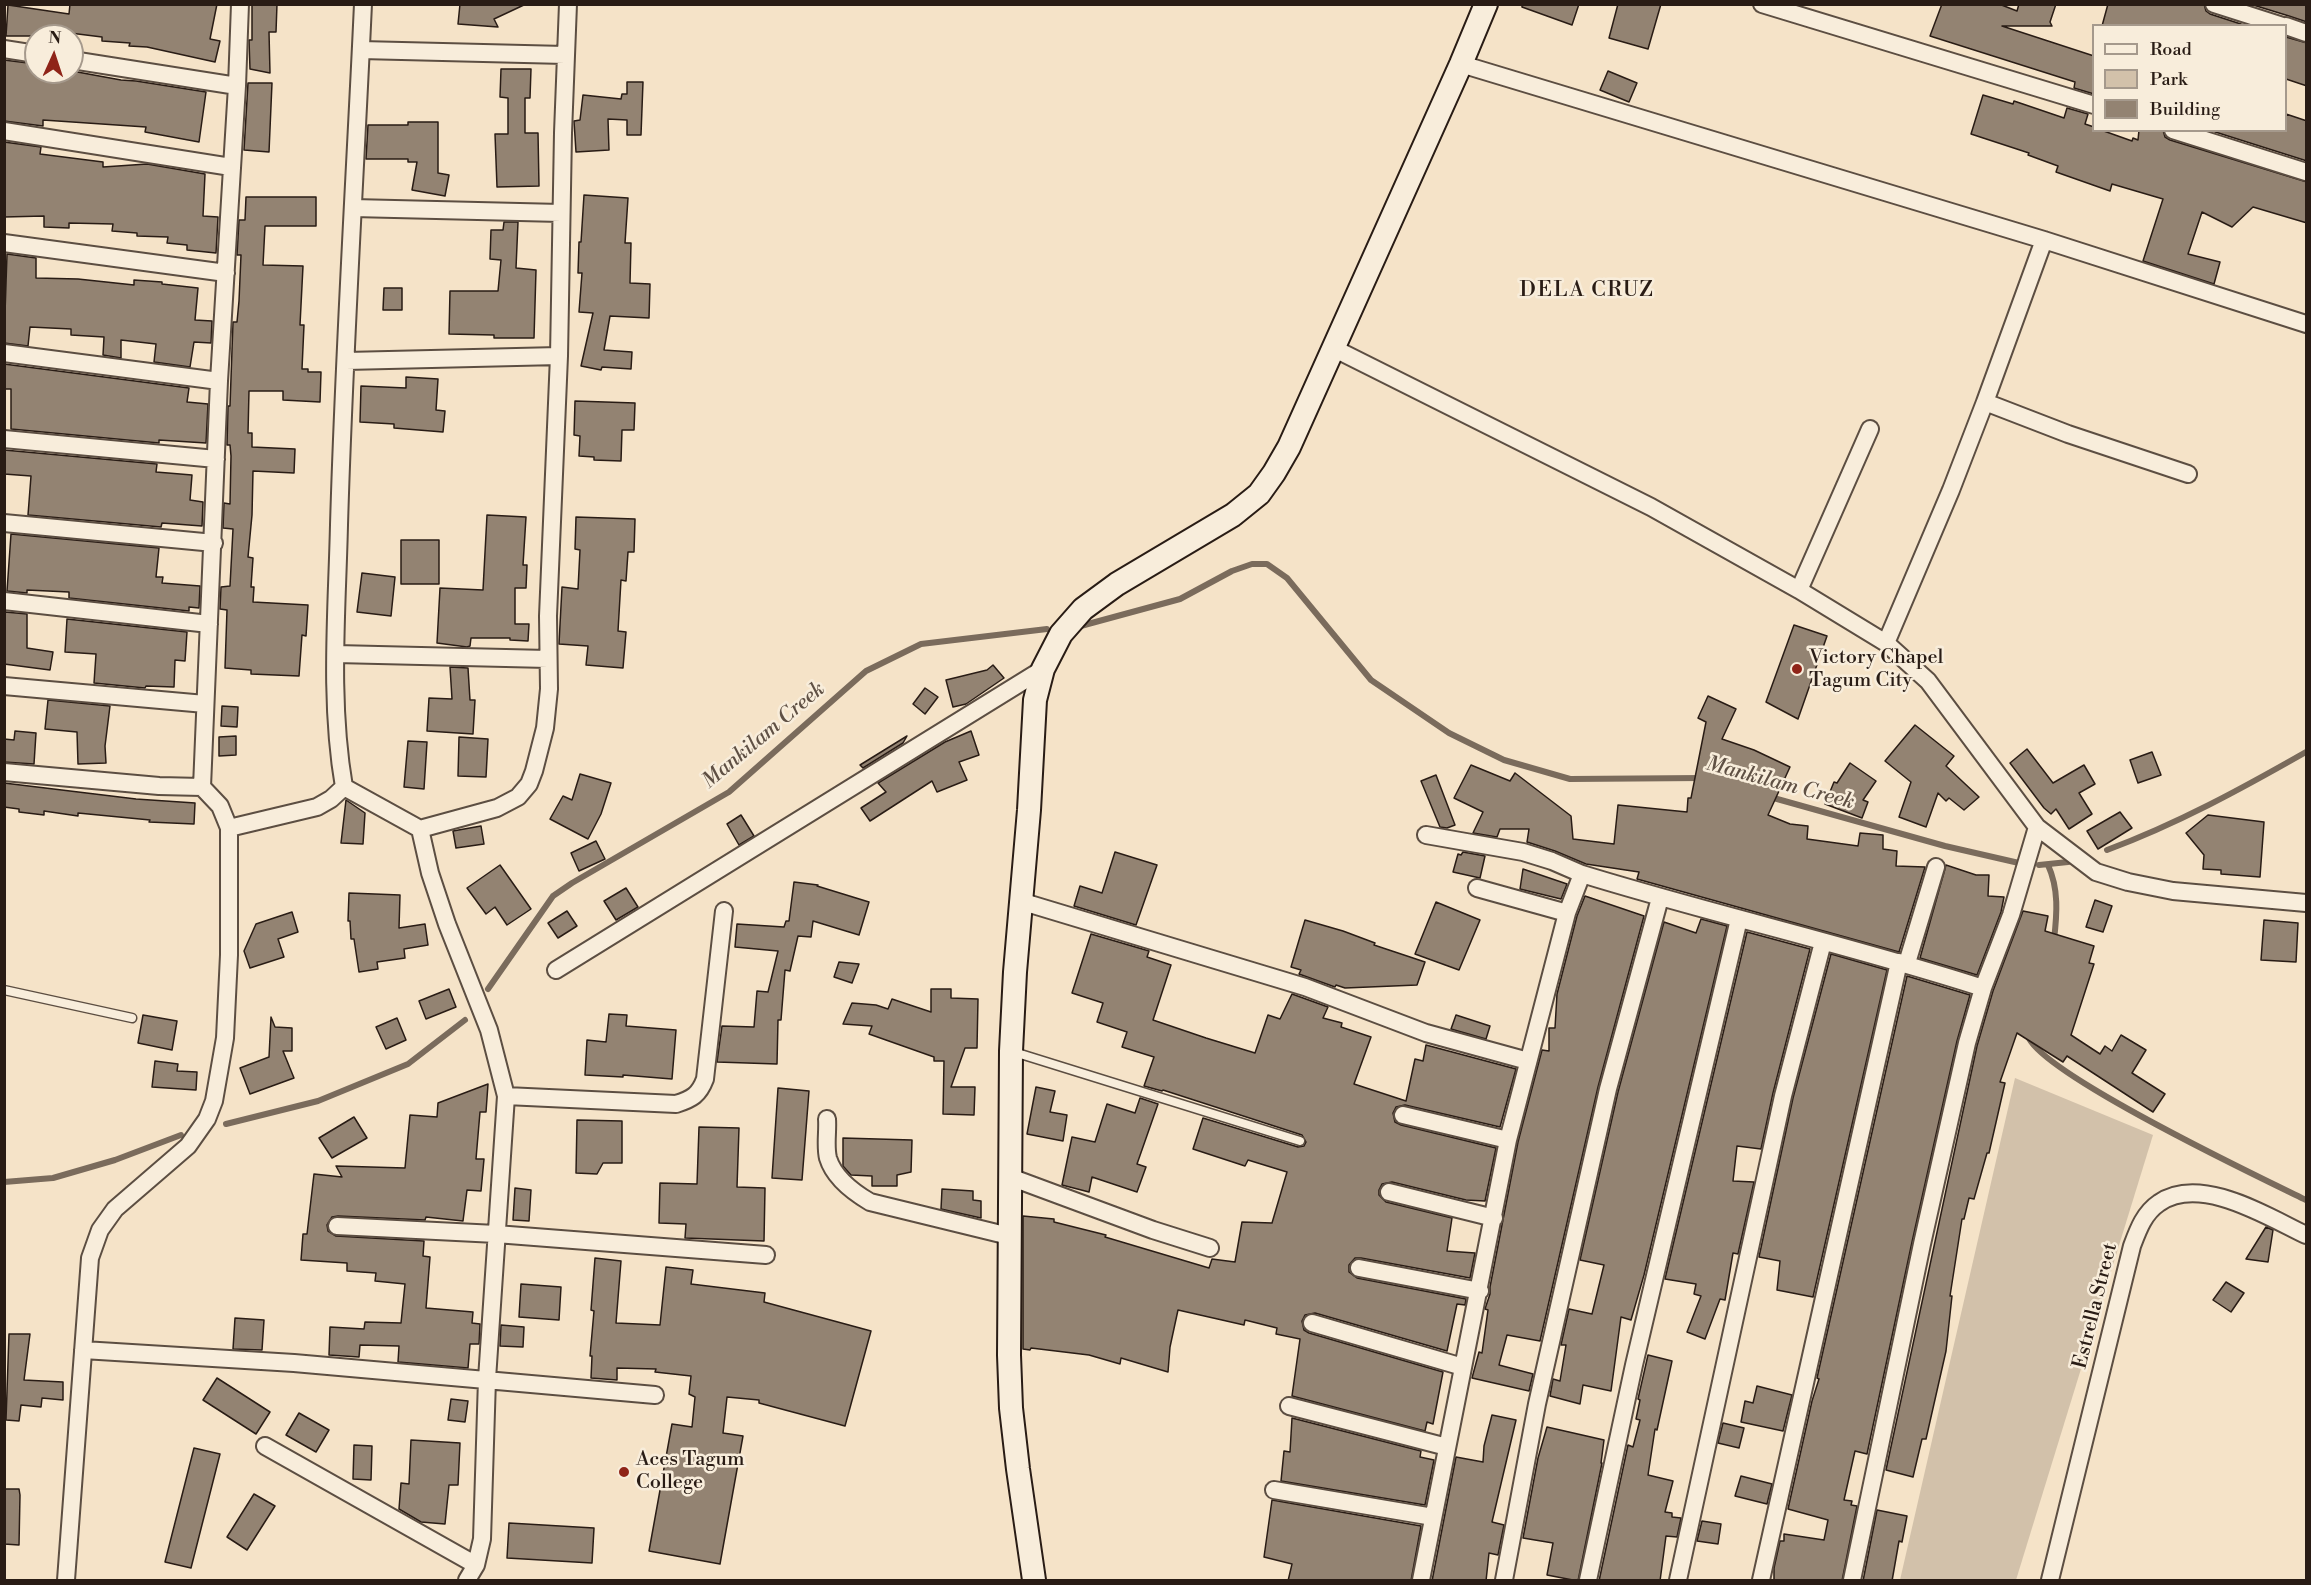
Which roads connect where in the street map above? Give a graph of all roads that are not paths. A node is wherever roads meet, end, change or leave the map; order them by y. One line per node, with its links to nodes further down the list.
1 (240, 4): 16 (street)
2 (363, 4): 11 (street)
3 (568, 4): 13 (street)
4 (1486, 4): 15 (street)
5 (1762, 4): 17 (street)
6 (2214, 4): 7 (street)
7 (2278, 24)
8 (2287, 27): 9 (street)
9 (2307, 33)
10 (4, 49): 12 (street)
11 (361, 50): 13 (street); 22 (street)
12 (24, 52)
13 (565, 55): 23 (street)
14 (84, 62): 16 (street)
15 (1461, 64): 24 (street); 28 (street)
16 (237, 86): 20 (street)
17 (2092, 104)
18 (4, 131): 20 (street)
19 (2179, 132): 21 (street)
20 (231, 167): 26 (street)
21 (2307, 172)
22 (353, 208): 23 (street); 31 (street)
23 (561, 213): 30 (street)
24 (2044, 240): 27 (street); 33 (street)
25 (4, 243): 26 (street)
26 (226, 273): 32 (street)
27 (2307, 324)
28 (1333, 348): 40 (street); 46 (street)
29 (4, 354): 32 (street)
30 (559, 356): 31 (street); 45 (street)
31 (346, 361): 44 (street)
32 (219, 381): 36 (street)
33 (1985, 402): 37 (street); 43 (street)
34 (1870, 429): 40 (street)
35 (4, 439): 36 (street)
36 (216, 459): 39 (street)
37 (2188, 474)
38 (4, 523): 39 (street)
39 (214, 543): 42 (street)
40 (1799, 590): 43 (street)
41 (4, 601): 42 (street)
42 (209, 624): 48 (street)
43 (1886, 643): 52 (street)
44 (336, 654): 45 (street); 51 (street)
45 (548, 659): 54 (street)
46 (1043, 669): 60 (street); 67 (street)
47 (4, 686): 48 (street)
48 (205, 704): 50 (street)
49 (4, 772): 50 (street)
50 (202, 787): 53 (street)
51 (344, 787): 53 (street); 54 (street)
52 (2037, 827): 61 (street); 68 (street)
53 (229, 828): 90 (street)
54 (420, 829): 73 (street)
55 (1426, 835): 57 (street)
56 (1936, 867): 66 (street)
57 (1582, 874): 59 (street); 63 (street)
58 (1477, 888): 63 (street)
59 (1660, 898): 64 (street); 104 (street)
60 (1020, 901): 71 (street); 72 (street)
61 (2307, 903)
62 (724, 911): 73 (street)
63 (1567, 913): 72 (street)
64 (1739, 919): 65 (street); 105 (street)
65 (1823, 942): 66 (street); 106 (street)
66 (1903, 963): 68 (street); 107 (street)
67 (556, 970)
68 (1983, 988): 108 (street)
69 (4, 990): 70 (lane)
70 (132, 1018)
71 (1011, 1052): 77 (lane); 78 (street)
72 (1528, 1060): 76 (street)
73 (506, 1096): 82 (street)
74 (1402, 1115): 76 (street)
75 (828, 1119): 84 (street)
76 (1508, 1140): 80 (street)
77 (1300, 1141)
78 (1010, 1177): 84 (street); 85 (street)
79 (1389, 1192): 80 (street)
80 (1494, 1218): 88 (street)
81 (337, 1226): 82 (street)
82 (496, 1234): 86 (street); 92 (street)
83 (2307, 1235): 109 (street, Estrella Street)
84 (1009, 1236): 102 (street)
85 (1210, 1248)
86 (766, 1255)
87 (1359, 1268): 88 (street)
88 (1480, 1291): 91 (street)
89 (1312, 1323): 91 (street)
90 (83, 1350): 92 (street); 100 (street)
91 (1463, 1367): 96 (street)
92 (487, 1379): 93 (street); 99 (street)
93 (655, 1395)
94 (1289, 1406): 96 (street)
95 (265, 1446): 99 (street)
96 (1448, 1447): 98 (street)
97 (1274, 1490): 98 (street)
98 (1433, 1517): 103 (street)
99 (476, 1565): 101 (street)
100 (66, 1581)
101 (467, 1581)
102 (1034, 1581)
103 (1421, 1581)
104 (1504, 1581)
105 (1588, 1581)
106 (1678, 1581)
107 (1761, 1581)
108 (1852, 1581)
109 (2050, 1581)

